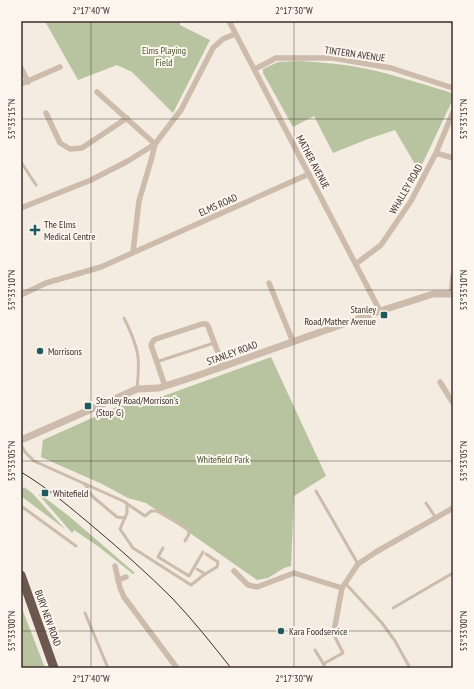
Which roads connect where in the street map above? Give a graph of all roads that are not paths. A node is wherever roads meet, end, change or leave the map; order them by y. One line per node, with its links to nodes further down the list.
1 (229, 21): 2 (street, MATHER AVENUE)
2 (235, 34): 5 (street, MATHER AVENUE); 13 (street)
3 (60, 67): 6 (street)
4 (21, 68): 6 (street)
5 (255, 69): 8 (street, TINTERN AVENUE); 17 (street, MATHER AVENUE)
6 (28, 82): 7 (street)
7 (21, 84)
8 (453, 88)
9 (96, 92): 12 (street)
10 (453, 112): 14 (street, WHALLEY ROAD)
11 (46, 113): 12 (street)
12 (127, 118): 13 (street)
13 (155, 144): 19 (street); 20 (street)
14 (436, 153): 15 (street); 21 (street, WHALLEY ROAD)
15 (453, 158)
16 (21, 162): 18 (lane)
17 (309, 174): 20 (street, ELMS ROAD); 21 (street, MATHER AVENUE)
18 (36, 185)
19 (21, 208)
20 (134, 252): 25 (street, ELMS ROAD)
21 (357, 263): 26 (street, MATHER AVENUE)
22 (453, 275): 24 (lane)
23 (269, 283): 28 (street)
24 (452, 294): 26 (street, STANLEY ROAD)
25 (21, 295)
26 (380, 311): 28 (street, STANLEY ROAD)
27 (124, 318): 34 (lane)
28 (293, 342): 31 (street, STANLEY ROAD)
29 (214, 343): 30 (lane); 30 (street); 31 (street)
30 (156, 362): 33 (street)
31 (223, 366): 33 (street, STANLEY ROAD)
32 (440, 382): 35 (street)
33 (165, 386): 34 (street, STANLEY ROAD)
34 (137, 389): 36 (street, STANLEY ROAD)
35 (453, 403)
36 (21, 440)
37 (21, 445): 38 (lane)
38 (85, 484): 40 (lane); 44 (lane)
39 (316, 491): 49 (lane)
40 (127, 503): 44 (lane); 46 (lane)
41 (426, 503): 45 (lane)
42 (21, 506): 47 (lane)
43 (452, 510): 45 (street)
44 (125, 518): 54 (lane)
45 (436, 518): 49 (street)
46 (185, 541)
47 (76, 546)
48 (163, 548): 54 (lane)
49 (358, 564): 58 (street)
50 (115, 566): 57 (street)
51 (197, 569): 54 (lane)
52 (234, 571): 58 (street)
53 (453, 573): 60 (lane)
54 (205, 574)
55 (21, 575): 59 (highway, BURY NEW ROAD)
56 (126, 577): 57 (street)
57 (118, 580): 67 (street)
58 (344, 586): 62 (street); 69 (lane)
59 (24, 596): 65 (highway, BURY NEW ROAD)
60 (393, 608)
61 (85, 613): 66 (lane)
62 (334, 630): 64 (lane)
63 (315, 650): 64 (lane)
64 (323, 664): 68 (lane)
65 (54, 668)
66 (108, 668)
67 (177, 668)
68 (326, 668)
69 (410, 668)

